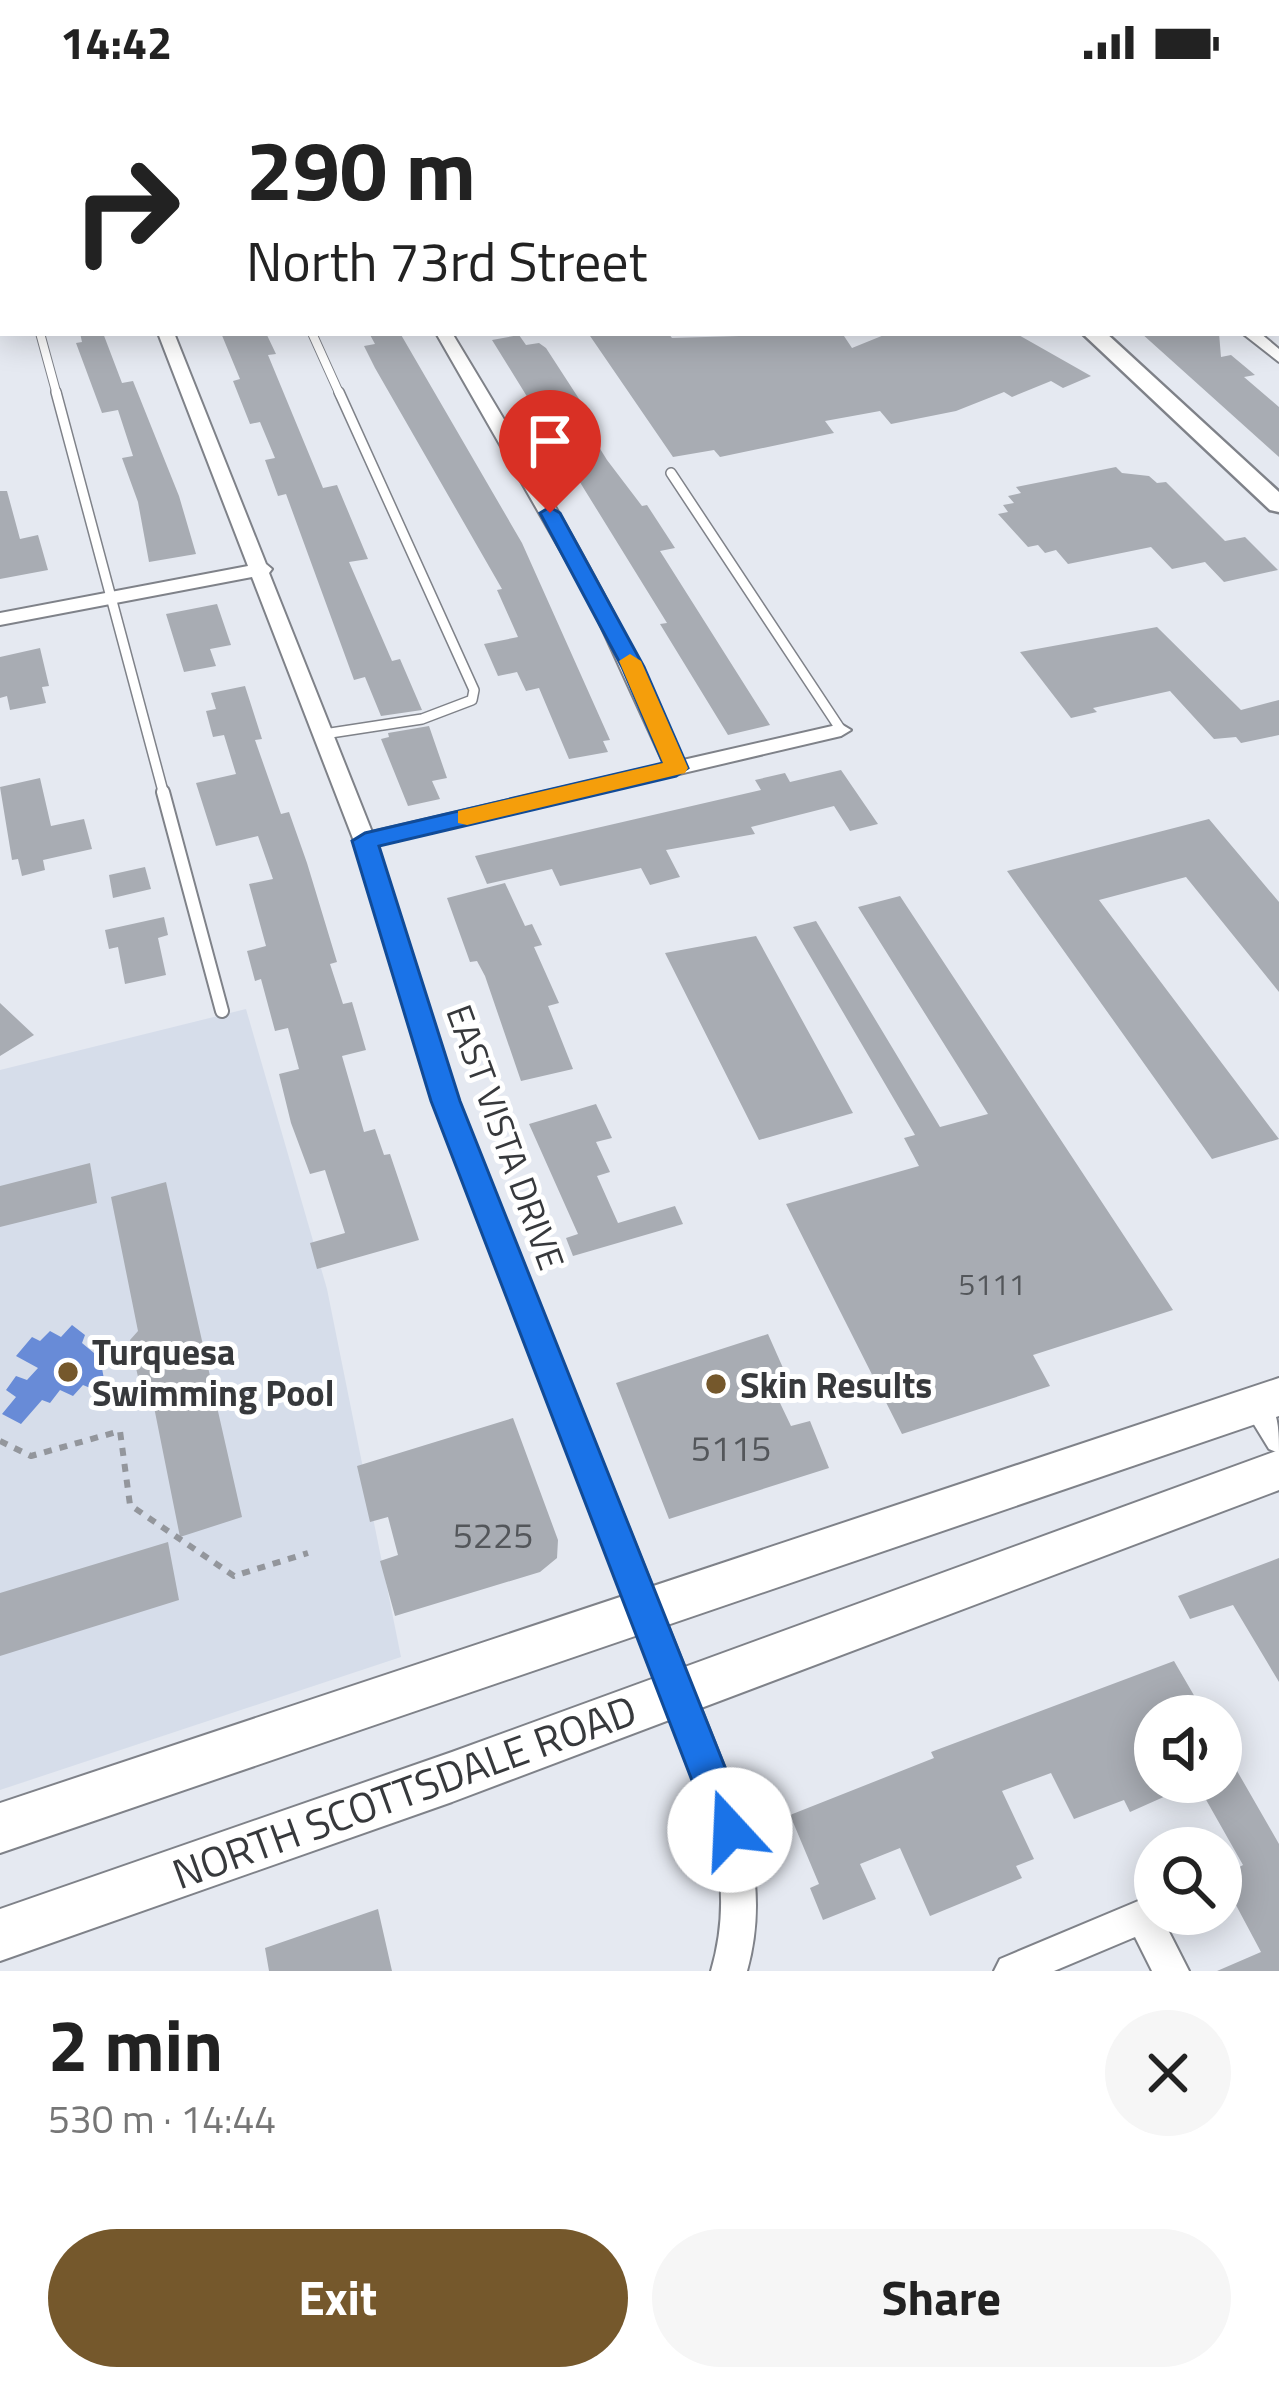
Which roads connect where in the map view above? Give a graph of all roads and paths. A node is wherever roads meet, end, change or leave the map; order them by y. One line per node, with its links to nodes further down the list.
1 (41, 336): 11 (lane)
2 (167, 336): 10 (street, EAST VISTA DRIVE)
3 (313, 336): 14 (lane)
4 (446, 336): 15 (street)
5 (1096, 336): 9 (main road)
6 (1253, 336): 7 (street)
7 (1279, 357)
8 (671, 473): 13 (lane)
9 (1279, 505)
10 (262, 569): 11 (street); 14 (street, EAST VISTA DRIVE)
11 (110, 598): 12 (street); 17 (lane)
12 (0, 619)
13 (841, 730): 15 (street)
14 (324, 734): 16 (street, EAST VISTA DRIVE)
15 (676, 768): 16 (street)
16 (365, 841): 22 (street, EAST VISTA DRIVE)
17 (222, 1011)
18 (1271, 1414): 22 (main road)
19 (0, 1441): 21 (path)
20 (1279, 1470): 23 (main road, NORTH SCOTTSDALE ROAD)
21 (308, 1553)
22 (645, 1611): 23 (street, EAST VISTA DRIVE); 24 (main road)
23 (678, 1692): 25 (main road, NORTH SCOTTSDALE ROAD); 26 (street, EAST VISTA DRIVE)
24 (0, 1828)
25 (0, 1935)
26 (729, 1971)
27 (1012, 1971): 28 (street)
28 (1171, 1971)

